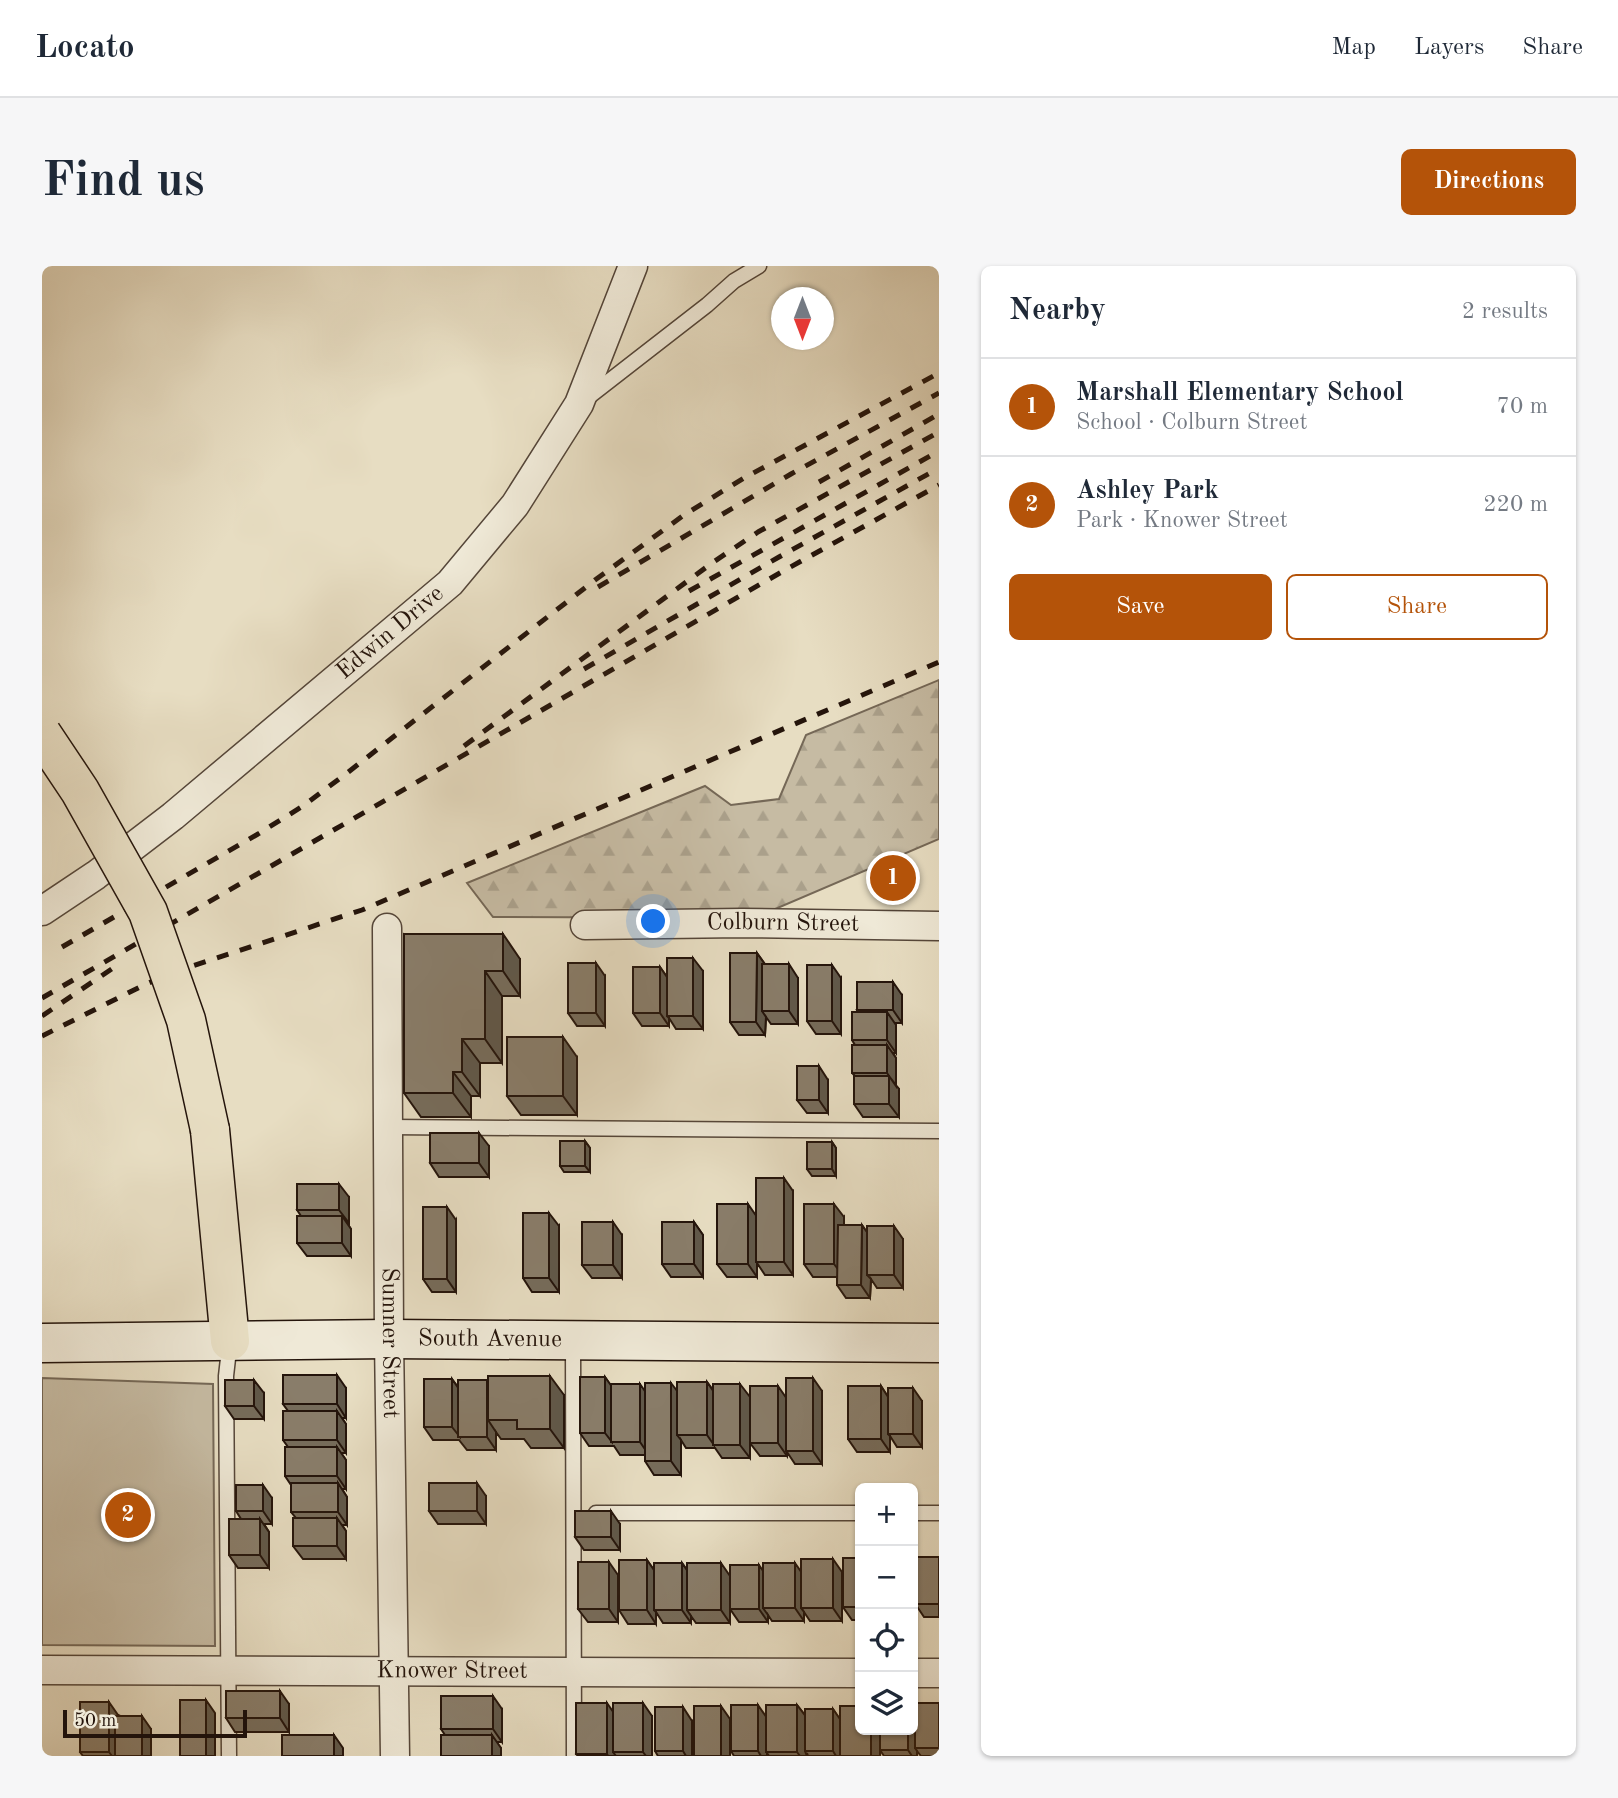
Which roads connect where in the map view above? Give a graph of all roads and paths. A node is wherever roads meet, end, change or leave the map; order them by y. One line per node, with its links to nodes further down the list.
1 (633, 266): 5 (street, Edwin Drive)
2 (739, 266): 4 (lane)
3 (759, 266): 4 (lane)
4 (734, 281): 5 (lane)
5 (579, 404): 7 (street, Edwin Drive)
6 (42, 734): 15 (highway, bridge)
7 (42, 911)
8 (585, 925): 9 (street, Colburn Street)
9 (939, 926)
10 (387, 929): 11 (street, Sumner Street)
11 (388, 1127): 12 (lane); 13 (street, Sumner Street)
12 (939, 1131)
13 (389, 1339): 14 (street, South Avenue); 15 (street, South Avenue); 24 (street, Sumner Street)
14 (573, 1340): 17 (street, South Avenue); 18 (lane)
15 (230, 1342): 16 (street, South Avenue); 23 (lane)
16 (42, 1343)
17 (939, 1343)
18 (573, 1513): 19 (lane); 25 (lane)
19 (855, 1513)
20 (918, 1513): 21 (lane)
21 (939, 1513)
22 (42, 1670): 23 (street, Knower Street)
23 (228, 1671): 24 (street, Knower Street); 29 (lane)
24 (394, 1671): 25 (street, Knower Street); 30 (street, Sumner Street)
25 (574, 1672): 26 (street, Knower Street); 31 (lane)
26 (855, 1672)
27 (918, 1673): 28 (street)
28 (939, 1673)
29 (229, 1756)
30 (395, 1756)
31 (574, 1756)

